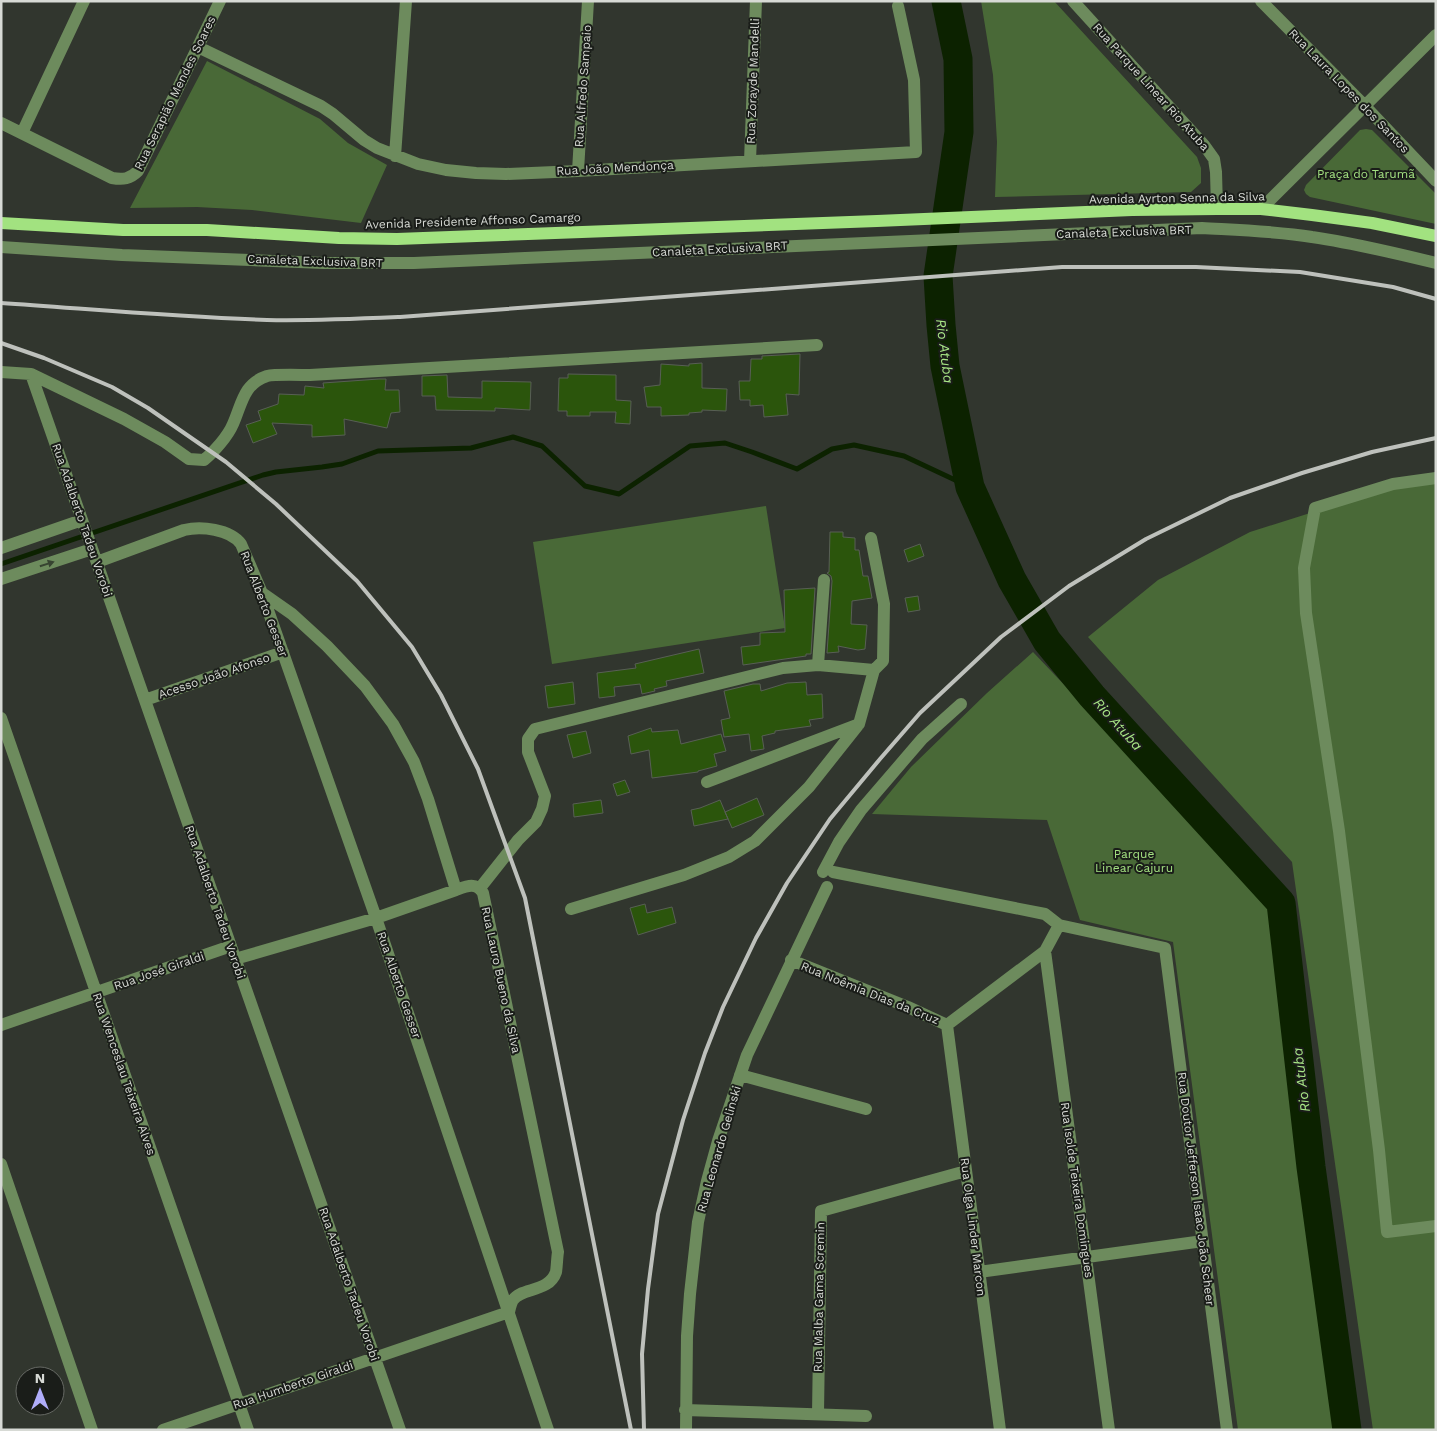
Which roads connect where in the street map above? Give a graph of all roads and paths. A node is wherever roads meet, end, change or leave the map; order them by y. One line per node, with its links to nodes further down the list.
1 (84, 1): 13 (street)
2 (220, 1): 10 (street, Rua Serapião Mendes Soares)
3 (588, 1): 16 (street, Rua Alfredo Sampaio)
4 (756, 1): 15 (street, Rua Zorayde Mandelli)
5 (1073, 1): 18 (street, Rua Parque Linear Rio Atuba)
6 (1261, 1): 11 (street, Rua Laura Lopes dos Santos)
7 (404, 2): 14 (street)
8 (898, 6): 15 (street, Rua João Mendonça)
9 (1436, 35): 11 (street)
10 (198, 47): 13 (street, Rua Serapião Mendes Soares); 14 (street, Rua João Mendonça)
11 (1365, 106): 17 (street, Rua Laura Lopes dos Santos); 19 (street)
12 (1, 123): 13 (street)
13 (22, 133)
14 (395, 156): 16 (street, Rua João Mendonça)
15 (750, 161): 16 (street, Rua João Mendonça)
16 (578, 171)
17 (1436, 181)
18 (1217, 209): 19 (main road, Avenida Ayrton Senna da Silva); 20 (main road, Avenida Ayrton Senna da Silva)
19 (1261, 209): 22 (main road, Avenida Ayrton Senna da Silva)
20 (946, 218): 21 (main road, Avenida Presidente Affonso Camargo)
21 (1, 223)
22 (1436, 236)
23 (1, 247): 24 (street, Canaleta Exclusiva BRT)
24 (1436, 263)
25 (817, 345): 27 (street)
26 (1, 372): 27 (street)
27 (31, 374): 29 (street, Rua Adalberto Tadeu Vorobi)
28 (1436, 478): 62 (street)
29 (82, 520): 31 (street); 32 (street, Rua Adalberto Tadeu Vorobi)
30 (871, 538): 39 (street)
31 (1, 548)
32 (92, 549): 33 (street, Rua Adalberto Tadeu Vorobi); 34 (street, one-way to 32)
33 (97, 562): 36 (street, Rua Alberto Gesser); 40 (street, Rua Adalberto Tadeu Vorobi)
34 (1, 579)
35 (824, 580): 38 (street)
36 (262, 593): 37 (street, Rua Alberto Gesser); 47 (street)
37 (283, 652): 40 (street, Acesso João Afonso); 49 (street, Rua Alberto Gesser)
38 (818, 665): 39 (street); 46 (street)
39 (874, 670): 43 (street)
40 (145, 700): 51 (street, Rua Adalberto Tadeu Vorobi)
41 (961, 704): 45 (street)
42 (1, 718): 55 (street, Rua Wenceslau Teixeira Alves)
43 (859, 724): 44 (street); 48 (street)
44 (707, 782)
45 (828, 872): 50 (street); 54 (street, Rua Leonardo Gelinski)
46 (480, 888): 47 (street); 66 (street, Rua Lauro Bueno da Silva)
47 (456, 890): 49 (street)
48 (571, 909)
49 (376, 918): 53 (street); 66 (street, Rua Alberto Gesser)
50 (1059, 925): 52 (street, Rua Noêmia Dias da Cruz); 63 (street, Rua Doutor Jefferson Isaac João Scheer)
51 (231, 946): 53 (street, Rua Adalberto Tadeu Vorobi); 55 (street, Rua José Giraldi)
52 (1045, 950): 57 (street, Rua Noêmia Dias da Cruz); 64 (street, Rua Isolde Teixeira Domingues)
53 (235, 959): 67 (street, Rua Adalberto Tadeu Vorobi)
54 (792, 960): 57 (street, Rua Noêmia Dias da Cruz); 58 (street, Rua Leonardo Gelinski)
55 (96, 992): 56 (street, Rua José Giraldi); 68 (street, Rua Wenceslau Teixeira Alves)
56 (1, 1025)
57 (947, 1025): 61 (street, Rua Olga Linder Marcon)
58 (740, 1075): 59 (street); 69 (street, Rua Leonardo Gelinski)
59 (866, 1109)
60 (1, 1164): 72 (street)
61 (966, 1171): 65 (street, Rua Olga Linder Marcon); 70 (street, Rua Malba Gama Scremin)
62 (1436, 1226)
63 (1203, 1241): 64 (street); 80 (street, Rua Doutor Jefferson Isaac João Scheer)
64 (1086, 1257): 65 (street); 79 (street, Rua Isolde Teixeira Domingues)
65 (979, 1272): 78 (street, Rua Olga Linder Marcon)
66 (509, 1312): 67 (street, Rua Humberto Giraldi); 76 (street, Rua Alberto Gesser)
67 (374, 1358): 68 (street, Rua Humberto Giraldi); 75 (street, Rua Adalberto Tadeu Vorobi)
68 (239, 1404): 73 (street, Rua Humberto Giraldi); 74 (street, Rua Wenceslau Teixeira Alves)
69 (686, 1410): 70 (street); 77 (street, Rua Leonardo Gelinski)
70 (818, 1414): 71 (street)
71 (866, 1416)
72 (92, 1430)
73 (163, 1430)
74 (248, 1430)
75 (400, 1430)
76 (548, 1430)
77 (686, 1430)
78 (1000, 1430)
79 (1109, 1430)
80 (1227, 1430)

